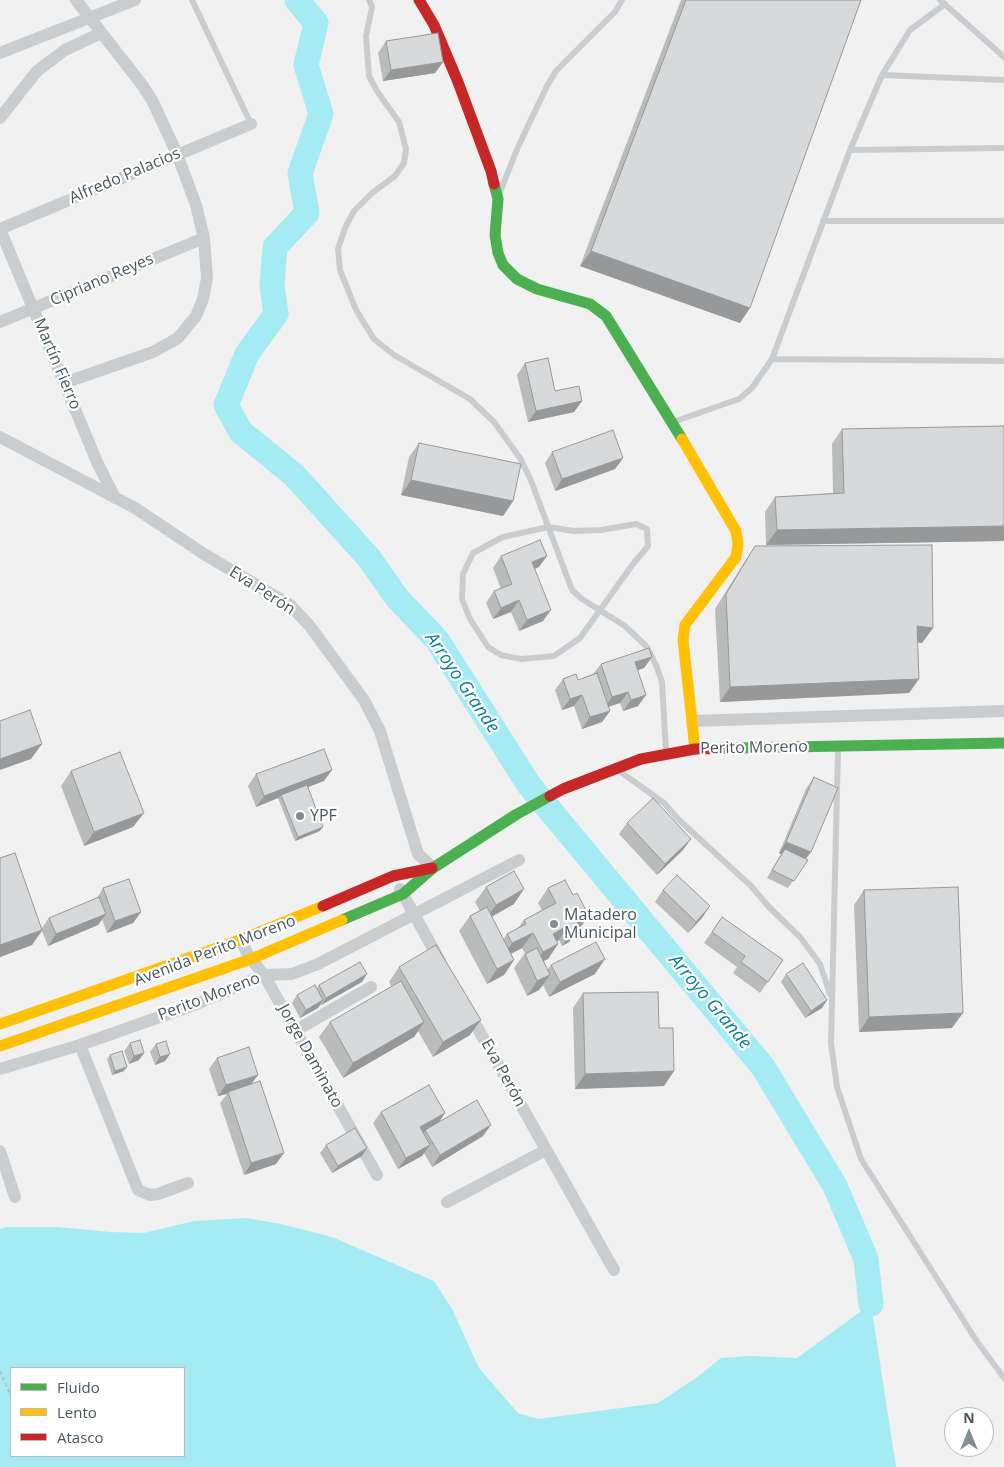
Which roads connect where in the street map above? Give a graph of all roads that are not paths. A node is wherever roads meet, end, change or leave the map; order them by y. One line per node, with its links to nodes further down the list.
1 (76, 0): 8 (street)
2 (135, 0): 8 (street)
3 (192, 0): 15 (lane)
4 (369, 0): 32 (lane)
5 (419, 0): 19 (main road)
6 (622, 0): 19 (lane)
7 (943, 2): 11 (lane); 12 (lane)
8 (88, 18): 9 (street); 10 (street)
9 (101, 33): 14 (street); 18 (street)
10 (0, 53)
11 (1004, 57)
12 (882, 74): 13 (lane); 17 (lane)
13 (1004, 80)
14 (0, 118)
15 (251, 124): 18 (street, Alfredo Palacios)
16 (1004, 148): 17 (lane)
17 (850, 150): 20 (lane)
18 (176, 154): 22 (street, Alfredo Palacios); 23 (street)
19 (498, 199): 29 (main road)
20 (823, 221): 21 (lane); 26 (lane)
21 (1004, 221)
22 (0, 229): 24 (street, Martín Fierro)
23 (204, 238): 24 (street, Cipriano Reyes); 28 (street)
24 (34, 308): 25 (street, Cipriano Reyes); 28 (street, Martín Fierro)
25 (0, 322)
26 (772, 359): 27 (lane); 29 (lane)
27 (1004, 360)
28 (64, 383): 31 (street, Martín Fierro)
29 (672, 422): 35 (main road)
30 (0, 437): 31 (street, Eva Perón)
31 (115, 498): 43 (street, Eva Perón)
32 (548, 527): 33 (lane); 33 (lane); 33 (lane)
33 (600, 609): 39 (lane)
34 (1004, 711): 35 (street)
35 (692, 721): 38 (main road)
36 (1004, 743): 37 (main road, Perito Moreno)
37 (838, 746): 38 (main road, Perito Moreno); 52 (lane)
38 (695, 749): 39 (main road, Perito Moreno)
39 (666, 753): 40 (main road, Perito Moreno)
40 (615, 768): 41 (main road, Perito Moreno); 52 (lane)
41 (517, 814): 43 (main road, Avenida Perito Moreno)
42 (519, 860): 46 (street, Perito Moreno)
43 (433, 868): 44 (main road, Avenida Perito Moreno); 45 (main road, Avenida Perito Moreno)
44 (393, 876): 45 (street); 47 (main road, Avenida Perito Moreno)
45 (403, 894): 46 (street); 48 (main road, Avenida Perito Moreno)
46 (415, 915): 49 (street, Perito Moreno); 50 (street)
47 (240, 940): 48 (street, Jorge Daminato); 54 (main road, Avenida Perito Moreno)
48 (251, 959): 49 (street, Jorge Daminato); 57 (main road, Avenida Perito Moreno)
49 (264, 975): 55 (street, Jorge Daminato); 56 (street, Perito Moreno)
50 (449, 976)
51 (371, 987): 55 (street)
52 (832, 1000): 66 (lane)
53 (463, 1002): 59 (street, Eva Perón)
54 (0, 1024)
55 (295, 1031): 61 (street, Jorge Daminato)
56 (80, 1045): 58 (street, Perito Moreno); 62 (street)
57 (0, 1046)
58 (0, 1069)
59 (546, 1150): 64 (street); 65 (street, Eva Perón)
60 (0, 1151): 63 (street)
61 (377, 1175)
62 (188, 1183)
63 (15, 1197)
64 (447, 1202)
65 (614, 1270)
66 (1004, 1378)

